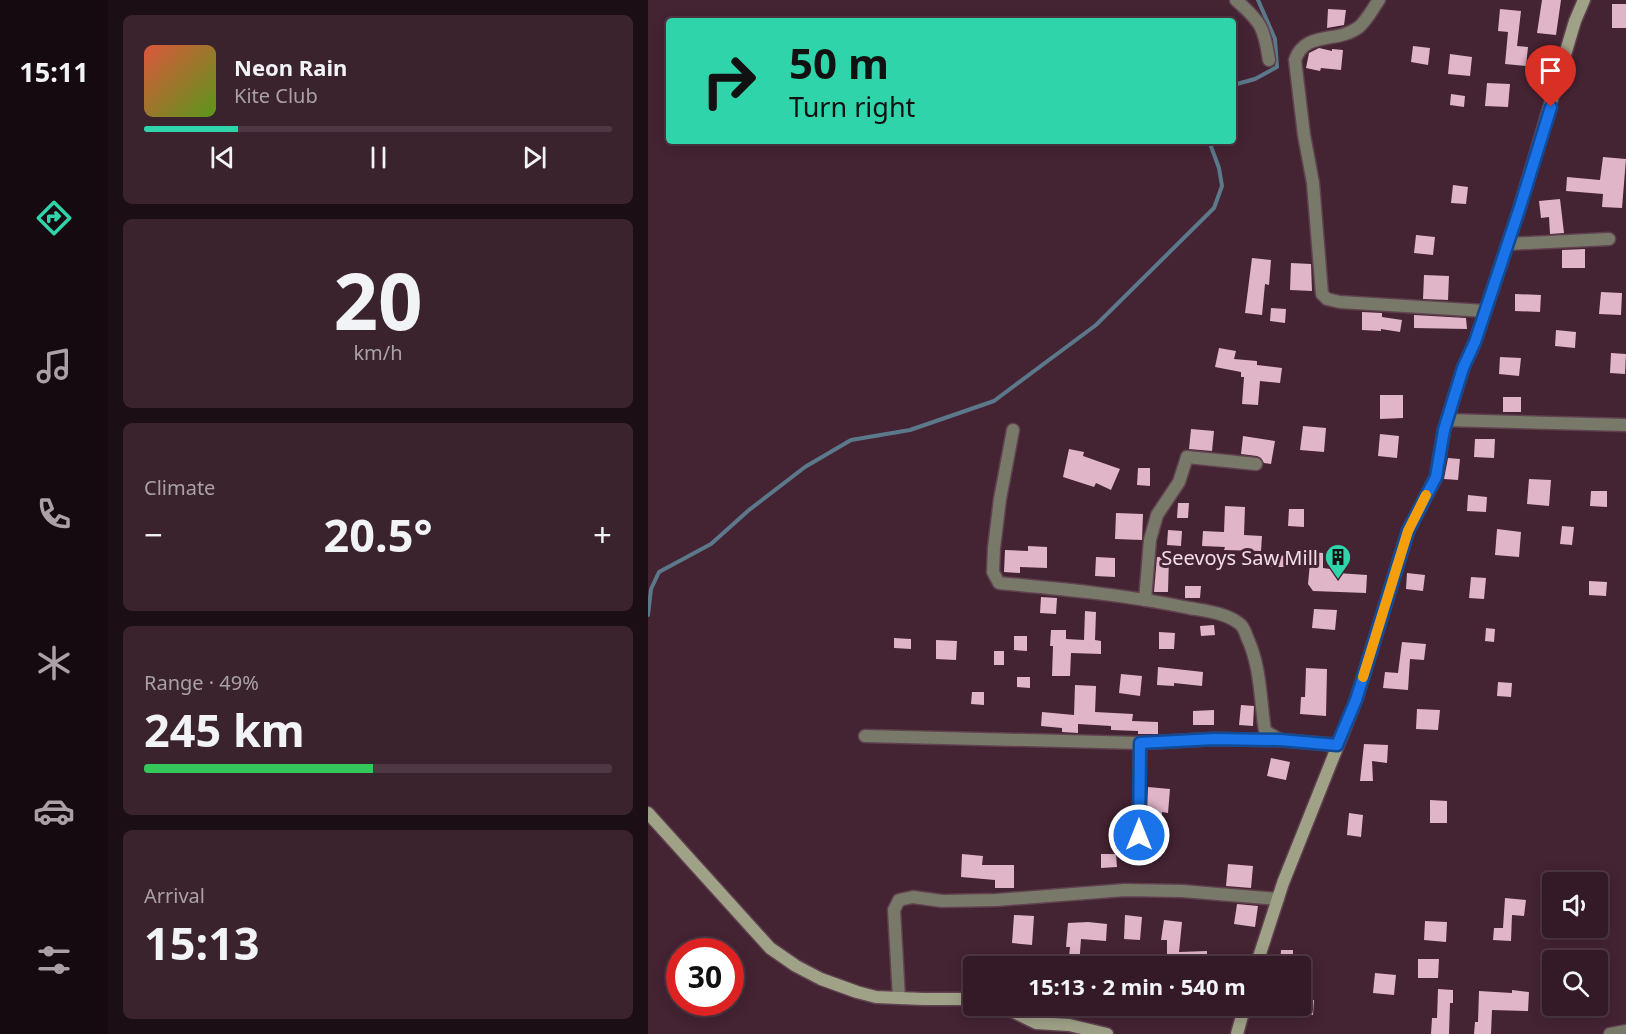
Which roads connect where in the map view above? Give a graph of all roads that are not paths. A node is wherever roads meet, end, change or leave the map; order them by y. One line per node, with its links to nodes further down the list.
1 (1236, 0): 4 (street)
2 (1379, 0): 7 (street)
3 (1584, 0): 6 (main road)
4 (1269, 60)
5 (1609, 239): 6 (street)
6 (1508, 244): 7 (main road)
7 (1485, 311): 8 (main road)
8 (1447, 420): 9 (street); 16 (main road)
9 (1626, 425)
10 (1013, 430): 12 (street)
11 (1256, 464): 12 (street)
12 (1145, 600): 14 (street)
13 (865, 736): 15 (street)
14 (1280, 740): 15 (street); 16 (street)
15 (1140, 743): 18 (street)
16 (1337, 745): 19 (main road)
17 (648, 813): 21 (main road)
18 (1139, 835)
19 (1278, 899): 20 (main road); 21 (street)
20 (1259, 956)
21 (898, 998): 22 (main road)
22 (963, 999)
23 (1022, 1016): 26 (main road)
24 (1242, 1016): 27 (main road)
25 (1626, 1031): 28 (street)
26 (1107, 1034)
27 (1237, 1034)
28 (1610, 1034)

